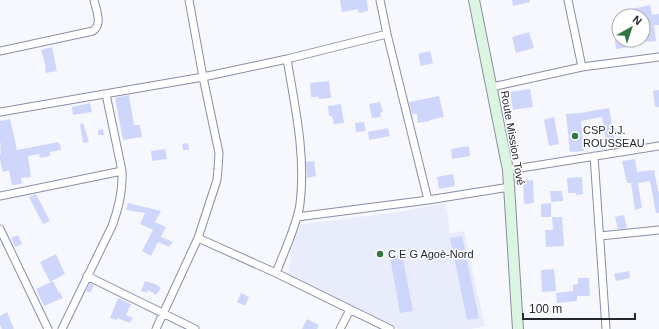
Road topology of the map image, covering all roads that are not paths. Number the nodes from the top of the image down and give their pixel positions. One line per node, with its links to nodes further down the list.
1 (94, 0): 7 (street)
2 (190, 0): 11 (street)
3 (380, 0): 6 (street)
4 (474, 0): 12 (street, Route Mission Tové)
5 (568, 0): 10 (street)
6 (387, 34): 9 (street); 21 (street)
7 (0, 51)
8 (659, 56): 10 (street)
9 (287, 59): 11 (street); 22 (street)
10 (582, 67): 12 (street)
11 (203, 77): 13 (street); 26 (street)
12 (492, 87): 17 (street, Route Mission Tové)
13 (106, 94): 14 (street); 18 (street)
14 (0, 112)
15 (659, 146): 16 (street)
16 (594, 156): 17 (street); 25 (street)
17 (508, 170): 19 (street, Route Mission Tové)
18 (122, 171): 20 (street); 28 (street)
19 (510, 187): 21 (street); 37 (street, Route Mission Tové)
20 (0, 196)
21 (428, 200): 22 (street)
22 (297, 217): 27 (street)
23 (0, 229): 31 (street)
24 (659, 230): 25 (street)
25 (600, 236): 38 (street)
26 (198, 238): 27 (street); 30 (street)
27 (276, 273): 29 (street)
28 (87, 276): 30 (street); 32 (street)
29 (350, 310): 35 (street); 36 (street)
30 (163, 313): 33 (street); 34 (street)
31 (48, 329)
32 (62, 329)
33 (156, 329)
34 (195, 329)
35 (340, 329)
36 (390, 329)
37 (518, 329)
38 (606, 329)

